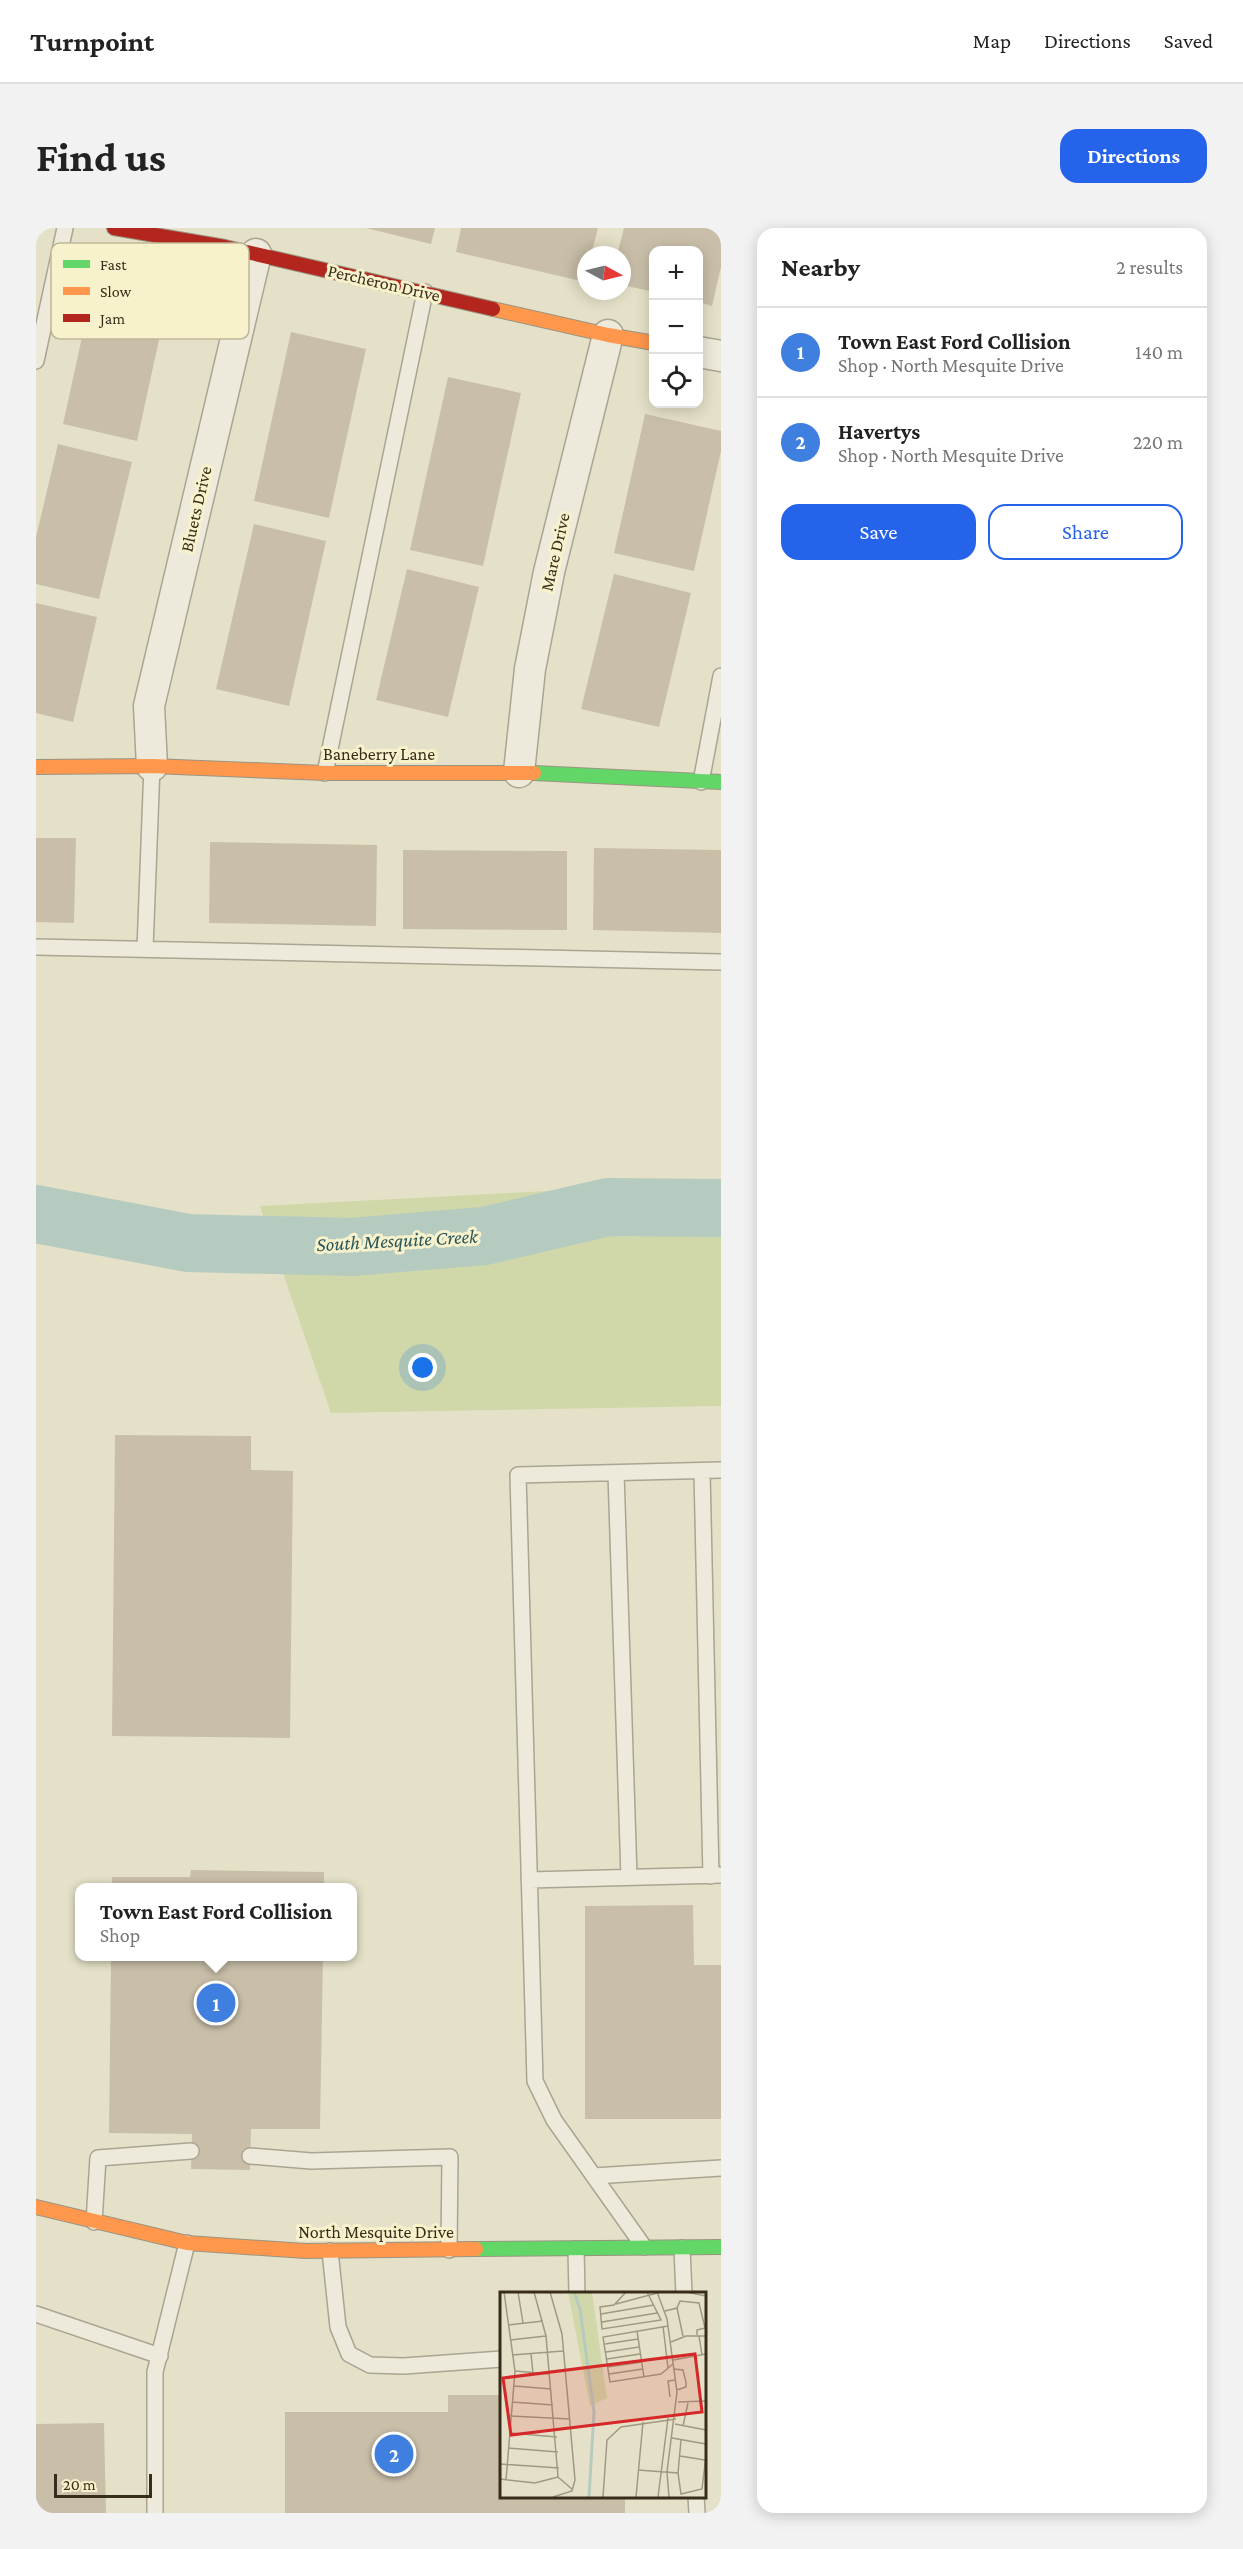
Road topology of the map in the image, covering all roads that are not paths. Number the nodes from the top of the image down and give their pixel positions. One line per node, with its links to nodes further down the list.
1 (65, 228): 4 (lane)
2 (114, 228): 5 (street, Percheron Drive)
3 (229, 228): 6 (lane)
4 (62, 243)
5 (202, 243)
6 (226, 243)
7 (249, 252): 8 (street, Percheron Drive)
8 (256, 254): 9 (street, Bluets Drive); 11 (street, Percheron Drive)
9 (249, 284)
10 (51, 292): 17 (lane)
11 (425, 292): 12 (street, Percheron Drive); 21 (lane)
12 (608, 335): 14 (street, Percheron Drive); 22 (street, Mare Drive)
13 (236, 339): 19 (street, Bluets Drive)
14 (649, 343)
15 (703, 353): 16 (street)
16 (721, 356)
17 (36, 361)
18 (721, 676): 23 (lane)
19 (152, 766): 20 (street, Baneberry Lane); 21 (street, Baneberry Lane); 26 (lane)
20 (36, 767)
21 (325, 772): 22 (street, Baneberry Lane)
22 (519, 772): 23 (street, Baneberry Lane)
23 (701, 782): 24 (street, Baneberry Lane)
24 (721, 782)
25 (36, 948): 26 (lane)
26 (145, 949): 27 (lane)
27 (721, 962)
28 (721, 1470): 29 (lane)
29 (702, 1471): 30 (lane); 31 (lane)
30 (616, 1473): 32 (lane); 33 (lane)
31 (716, 1875): 32 (lane)
32 (629, 1878): 33 (lane)
33 (530, 1880): 37 (lane)
34 (191, 2151): 39 (lane)
35 (250, 2156): 46 (lane)
36 (721, 2168): 37 (lane)
37 (594, 2176): 42 (lane)
38 (36, 2207): 39 (street, North Mesquite Drive)
39 (94, 2222): 40 (street, North Mesquite Drive)
40 (187, 2243): 45 (street, North Mesquite Drive); 50 (lane)
41 (721, 2247): 43 (street, North Mesquite Drive)
42 (645, 2248): 43 (street, North Mesquite Drive); 44 (street, North Mesquite Drive)
43 (682, 2248): 48 (lane)
44 (576, 2249): 46 (street, North Mesquite Drive); 47 (lane)
45 (330, 2250): 46 (street, North Mesquite Drive); 51 (lane)
46 (449, 2250)
47 (577, 2292)
48 (684, 2292)
49 (36, 2314): 50 (lane)
50 (160, 2356): 53 (lane)
51 (500, 2359)
52 (696, 2498): 54 (lane)
53 (155, 2513)
54 (697, 2513)

